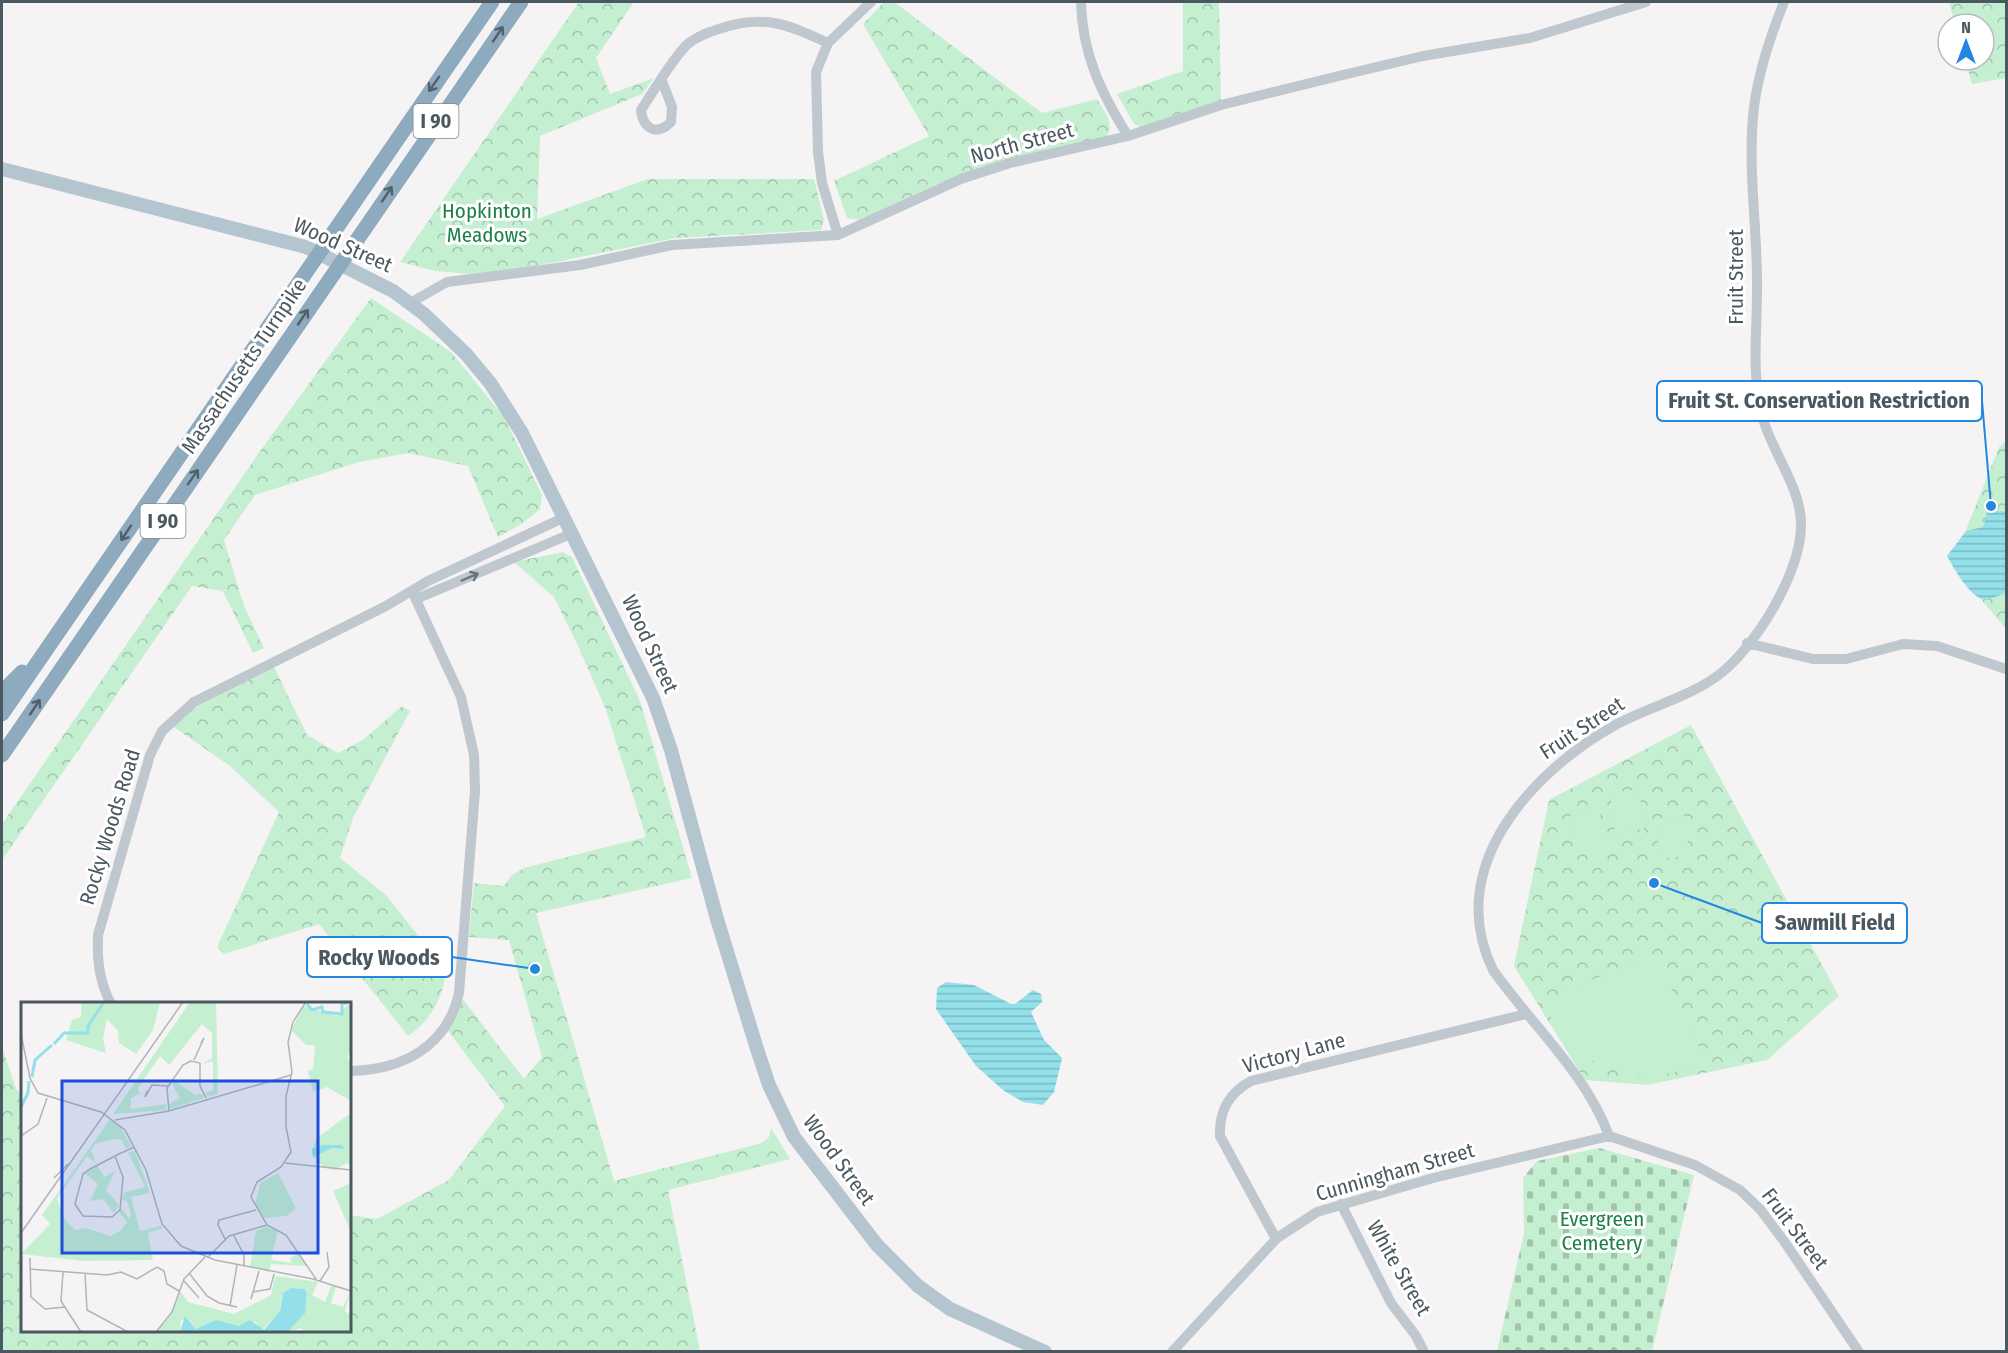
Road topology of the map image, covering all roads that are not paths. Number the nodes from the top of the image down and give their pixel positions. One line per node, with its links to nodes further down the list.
1 (492, 2): 17 (highway, Massachusetts Turnpike / I 90, one-way to 17)
2 (521, 2): 21 (highway, Massachusetts Turnpike / I 90, one-way to 2)
3 (871, 2): 7 (street)
4 (1081, 2): 9 (street)
5 (1646, 2): 9 (street, North Street)
6 (1784, 2): 16 (street, Fruit Street)
7 (828, 43): 8 (street); 11 (street)
8 (662, 81)
9 (1128, 136): 11 (street, North Street)
10 (2, 169): 12 (main road, Wood Street)
11 (838, 235): 12 (street, North Street)
12 (410, 303): 13 (main road, Wood Street)
13 (565, 517): 14 (main road, Wood Street); 15 (street, Rocky Woods Road)
14 (573, 533): 15 (street, Rocky Woods Road, one-way to 14); 28 (main road, Wood Street)
15 (414, 595): 22 (street, Rocky Woods Road); 24 (street)
16 (1747, 643): 18 (street); 23 (street, Fruit Street)
17 (46, 650): 19 (highway); 20 (highway, Massachusetts Turnpike / I 90)
18 (2007, 669)
19 (2, 692)
20 (2, 714)
21 (2, 755)
22 (110, 1002)
23 (1526, 1014): 25 (street, Fruit Street); 27 (street, Victory Lane)
24 (351, 1071)
25 (1609, 1136): 26 (street, Cunningham Street); 31 (street, Fruit Street)
26 (1341, 1204): 27 (street, Cunningham Street); 30 (street, White Street)
27 (1276, 1239): 29 (street, Cunningham Street)
28 (1046, 1352)
29 (1172, 1352)
30 (1424, 1352)
31 (1859, 1352)

